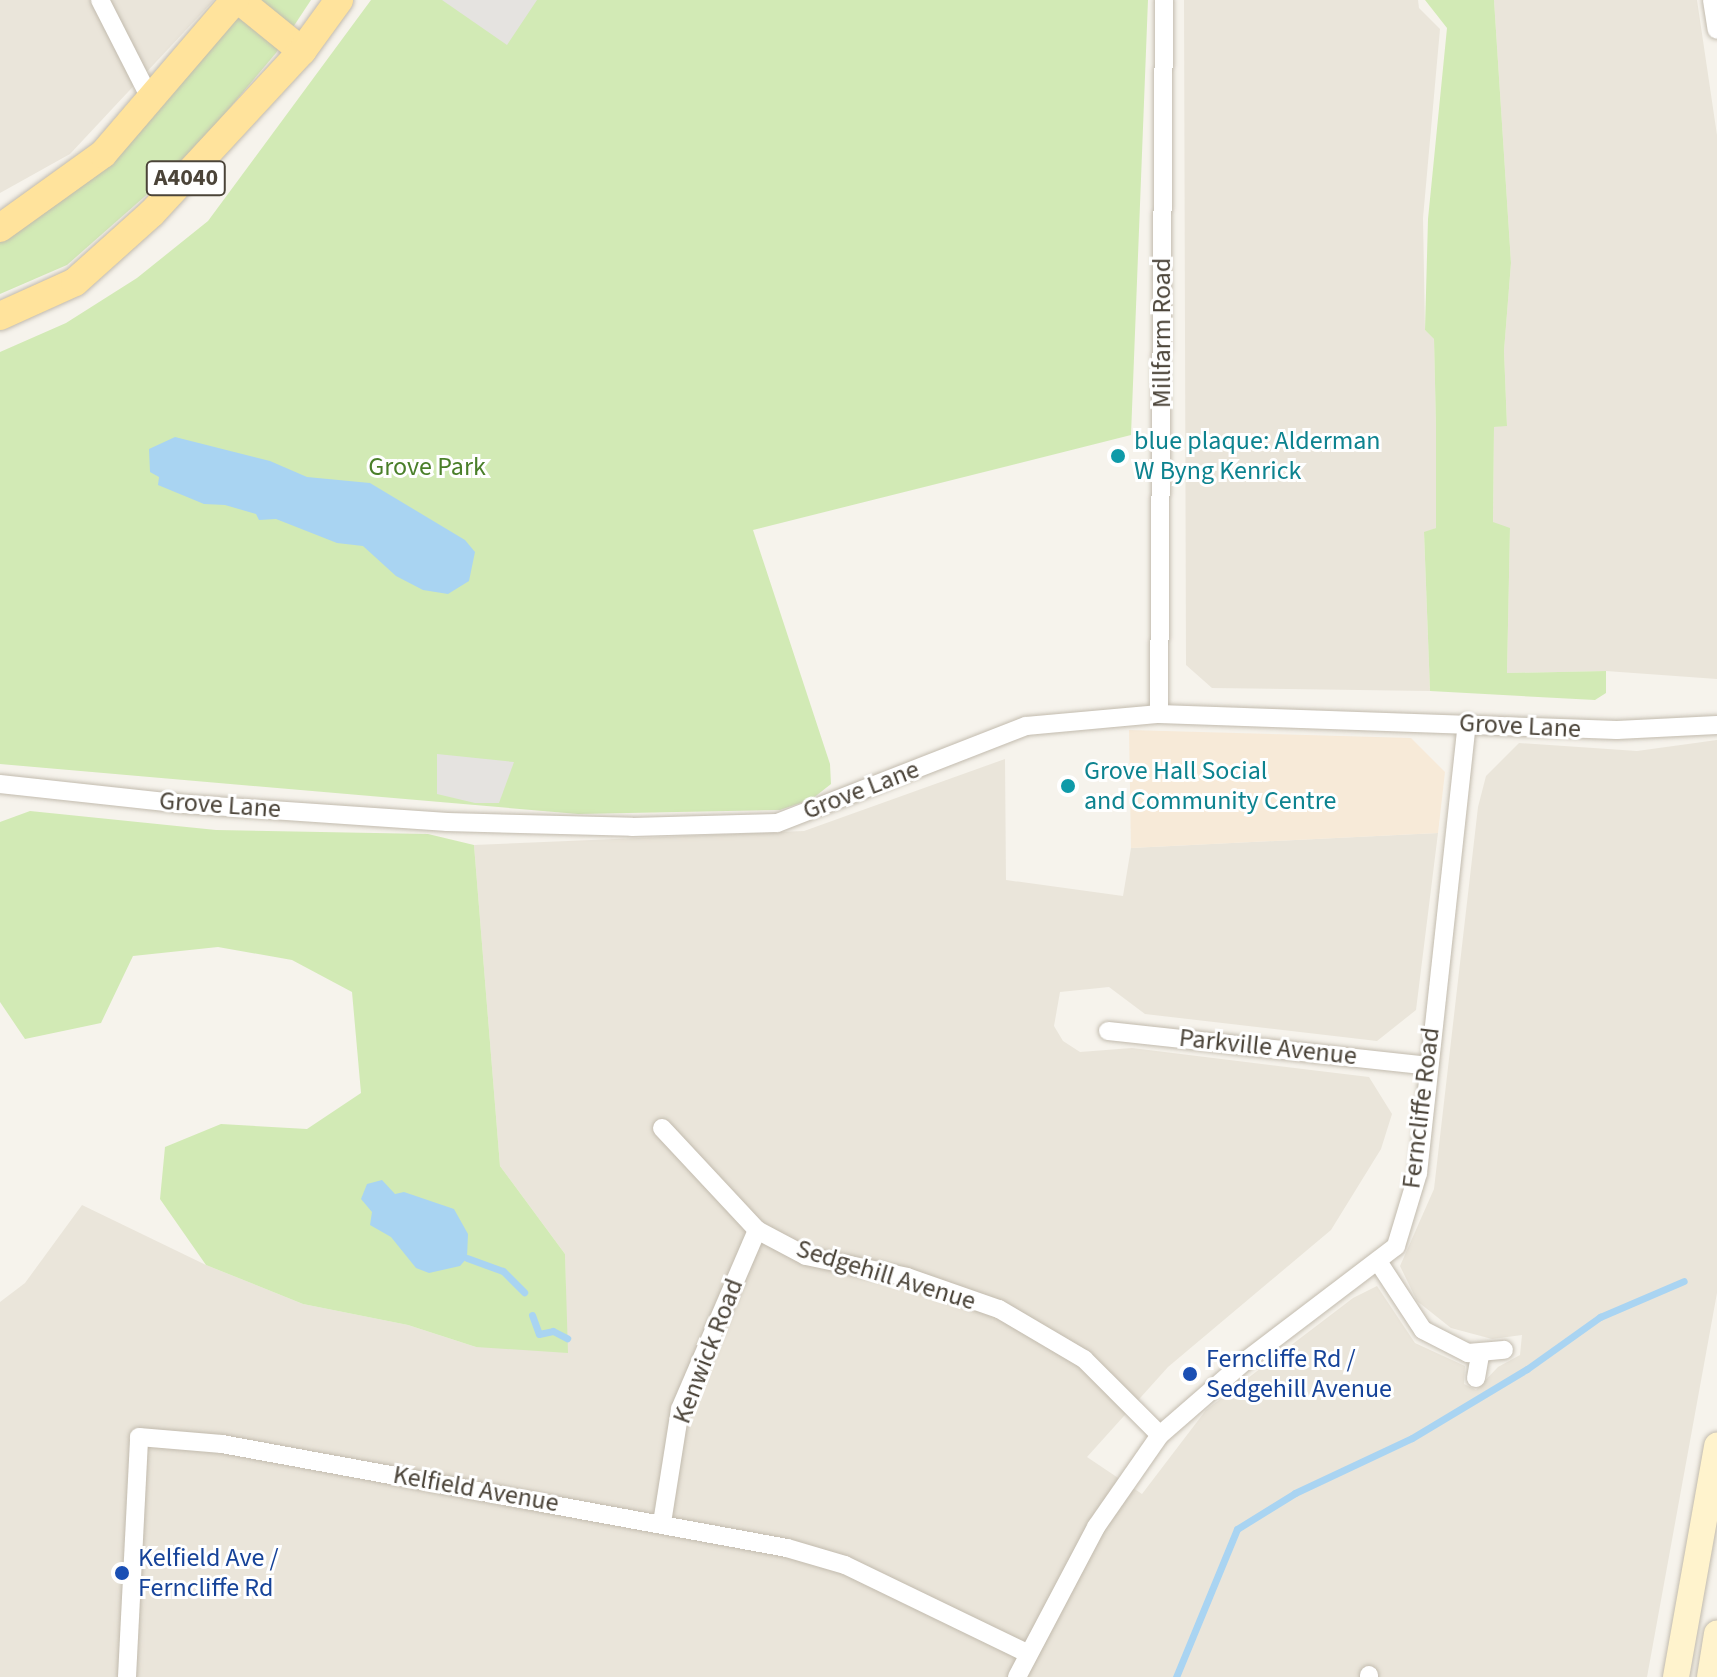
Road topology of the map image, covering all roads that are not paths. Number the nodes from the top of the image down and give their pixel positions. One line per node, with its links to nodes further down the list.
1 (100, 0): 8 (street)
2 (237, 0): 7 (main road); 8 (main road, A4040)
3 (339, 0): 7 (main road, A4040)
4 (1164, 0): 11 (street, Millfarm Road)
5 (1712, 0): 6 (street)
6 (1717, 30)
7 (302, 51): 10 (main road, A4040)
8 (150, 98): 9 (main road, A4040)
9 (0, 228)
10 (0, 316)
11 (1159, 714): 12 (street, Grove Lane); 14 (street, Grove Lane)
12 (1467, 723): 13 (street, Grove Lane); 16 (street, Ferncliffe Road)
13 (1717, 725)
14 (0, 784)
15 (1108, 1031): 16 (street, Parkville Avenue)
16 (1429, 1066): 19 (street, Ferncliffe Road)
17 (662, 1128): 18 (street, Sedgehill Avenue)
18 (757, 1230): 23 (street, Sedgehill Avenue); 25 (street, Kenwick Road)
19 (1379, 1263): 21 (street); 23 (street, Ferncliffe Road)
20 (1504, 1350): 21 (street)
21 (1480, 1355): 22 (street)
22 (1476, 1378)
23 (1160, 1435): 27 (street, Ferncliffe Road)
24 (1717, 1446): 30 (street)
25 (662, 1523): 27 (street, Kelfield Avenue); 28 (street, Kelfield Avenue)
26 (1717, 1634): 31 (street)
27 (1029, 1654): 29 (street, Ferncliffe Road)
28 (127, 1677)
29 (1017, 1677)
30 (1676, 1677)
31 (1710, 1677)

